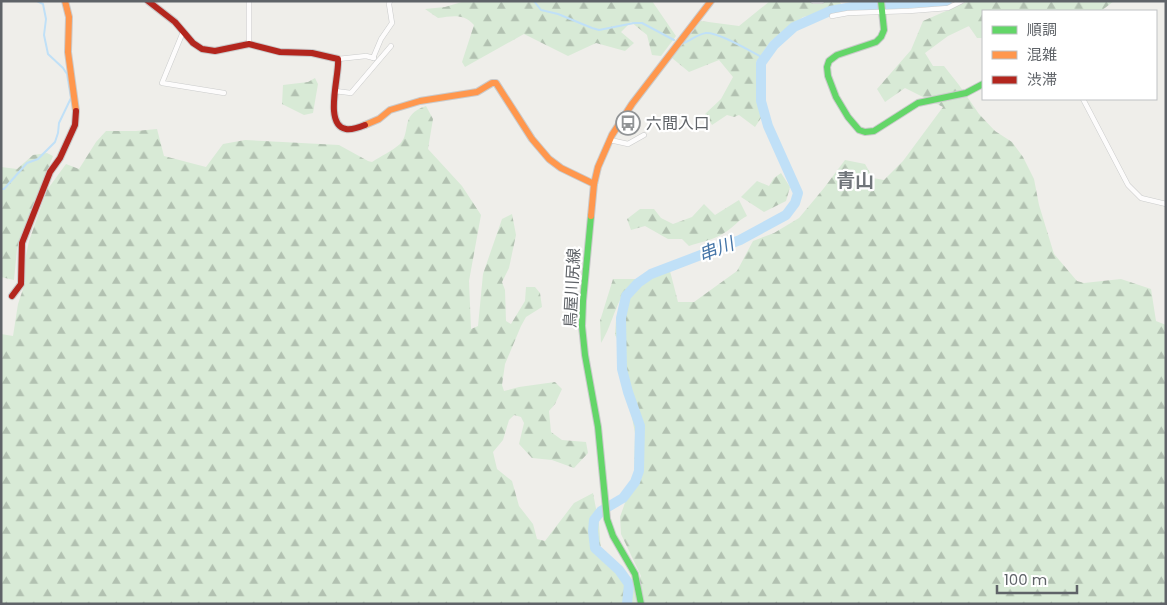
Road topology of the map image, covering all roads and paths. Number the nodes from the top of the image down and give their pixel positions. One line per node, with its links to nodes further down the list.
1 (65, 1): 26 (street)
2 (148, 1): 12 (street)
3 (249, 1): 13 (street)
4 (390, 1): 16 (street)
5 (712, 1): 23 (street, 鳥屋川尻線)
6 (813, 1): 7 (street)
7 (822, 1)
8 (881, 1): 10 (street)
9 (962, 1): 10 (street)
10 (882, 10): 11 (street); 18 (street)
11 (832, 16)
12 (183, 32): 13 (street); 20 (street)
13 (249, 44): 15 (street)
14 (391, 46): 17 (street)
15 (338, 58): 16 (street); 19 (street)
16 (373, 58): 17 (street)
17 (378, 61): 19 (street)
18 (982, 85)
19 (335, 91): 24 (street)
20 (224, 93)
21 (1084, 100): 25 (street)
22 (644, 135): 23 (street)
23 (610, 140): 24 (street, 鳥屋川尻線)
24 (594, 184): 27 (street, 鳥屋川尻線)
25 (1166, 204)
26 (12, 296)
27 (641, 604)

